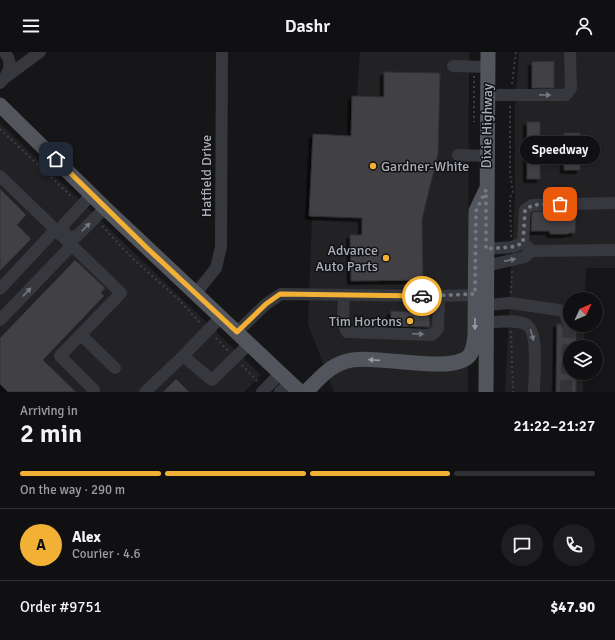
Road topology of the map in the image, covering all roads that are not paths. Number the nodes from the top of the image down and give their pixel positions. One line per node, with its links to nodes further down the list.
1 (4, 52): 8 (street)
2 (40, 52): 8 (street)
3 (222, 52): 24 (street, Hatfield Drive)
4 (488, 52): 7 (main road, Dixie Highway)
5 (570, 52): 9 (street, one-way to 5)
6 (453, 66): 7 (street)
7 (488, 67): 9 (main road, Dixie Highway)
8 (3, 80)
9 (487, 95): 12 (main road, Dixie Highway)
10 (0, 105): 15 (main road)
11 (458, 155): 12 (street)
12 (487, 156): 14 (main road, Dixie Highway)
13 (0, 176): 18 (street)
14 (486, 190): 20 (main road, Dixie Highway); 25 (main road)
15 (92, 194): 17 (main road); 18 (street)
16 (615, 203): 19 (street)
17 (105, 208): 18 (street, one-way to 17); 24 (main road)
18 (64, 237): 23 (street); 31 (street, one-way to 18); 34 (street)
19 (522, 247): 20 (street); 21 (street); 22 (street, one-way to 19)
20 (486, 249): 22 (main road, Dixie Highway)
21 (615, 250)
22 (486, 266): 28 (main road, Dixie Highway)
23 (0, 289)
24 (196, 293): 30 (main road)
25 (475, 294): 27 (street); 42 (main road, one-way to 42)
26 (344, 295): 27 (street); 27 (street, one-way to 27); 33 (street)
27 (439, 296)
28 (486, 305): 29 (street); 32 (main road, Dixie Highway)
29 (563, 312)
30 (221, 317): 33 (main road); 36 (street)
31 (0, 320)
32 (486, 323): 43 (main road, Dixie Highway); 44 (street, one-way to 44)
33 (237, 332): 35 (main road)
34 (81, 335): 37 (street); 39 (street)
35 (249, 344): 36 (street); 38 (main road)
36 (183, 356): 41 (street)
37 (115, 368)
38 (287, 385): 40 (street)
39 (94, 390)
40 (264, 390)
41 (145, 392)
42 (306, 392)
43 (486, 392)
44 (534, 392)

